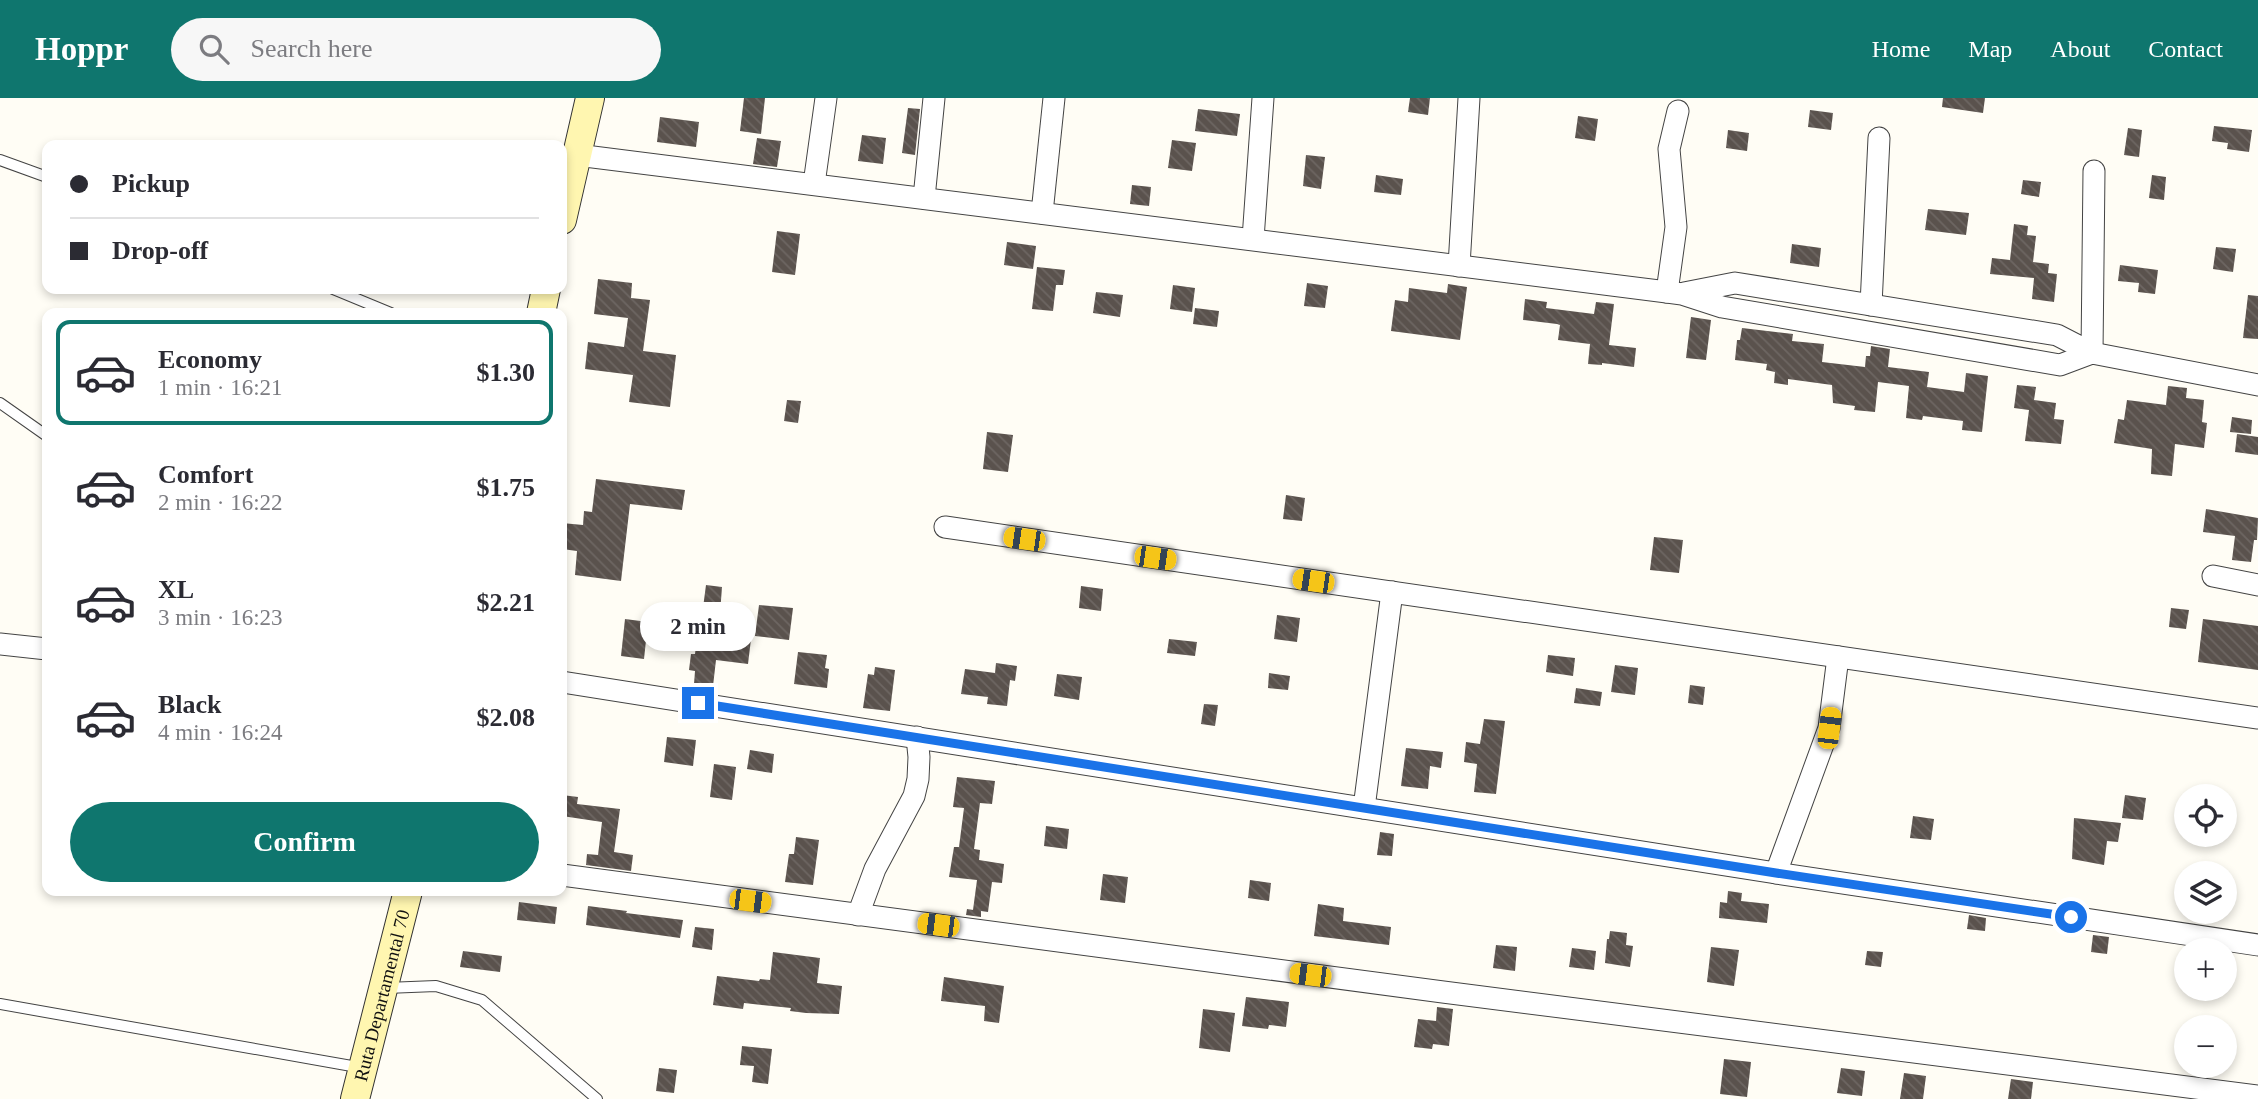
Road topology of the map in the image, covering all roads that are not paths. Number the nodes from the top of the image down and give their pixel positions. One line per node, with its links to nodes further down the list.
1 (590, 98): 9 (main road)
2 (826, 98): 13 (street)
3 (934, 98): 15 (street)
4 (1054, 98): 16 (street)
5 (1263, 98): 17 (street)
6 (1469, 98): 18 (street)
7 (1678, 111): 19 (street)
8 (1879, 138): 21 (street)
9 (576, 155): 13 (street); 14 (main road)
10 (0, 160): 12 (lane)
11 (2094, 171): 23 (street)
12 (42, 175)
13 (814, 184): 15 (street)
14 (567, 197)
15 (924, 198): 16 (street)
16 (1042, 213): 17 (street)
17 (1253, 240): 18 (street)
18 (1459, 266): 19 (street)
19 (1675, 293): 21 (street); 23 (street)
20 (345, 294): 22 (lane)
21 (1871, 305): 23 (street)
22 (379, 308)
23 (2092, 353): 24 (street)
24 (2258, 385)
25 (0, 403): 26 (lane)
26 (42, 432)
27 (945, 527): 30 (street)
28 (2213, 576): 29 (street)
29 (2258, 585)
30 (1392, 592): 33 (street); 37 (street)
31 (0, 644): 32 (street)
32 (42, 648)
33 (1838, 657): 35 (street); 38 (street)
34 (567, 683): 36 (street)
35 (2258, 718)
36 (917, 737): 37 (street); 41 (street)
37 (1364, 808): 38 (street)
38 (1776, 873): 42 (street)
39 (567, 876): 41 (street)
40 (407, 896): 43 (main road, Ruta Departamental 70)
41 (858, 915): 46 (street)
42 (2258, 945)
43 (383, 988): 45 (main road, Ruta Departamental 70); 48 (lane)
44 (0, 1004): 45 (lane)
45 (366, 1068): 47 (main road, Ruta Departamental 70)
46 (2258, 1096)
47 (355, 1099)
48 (597, 1099)

